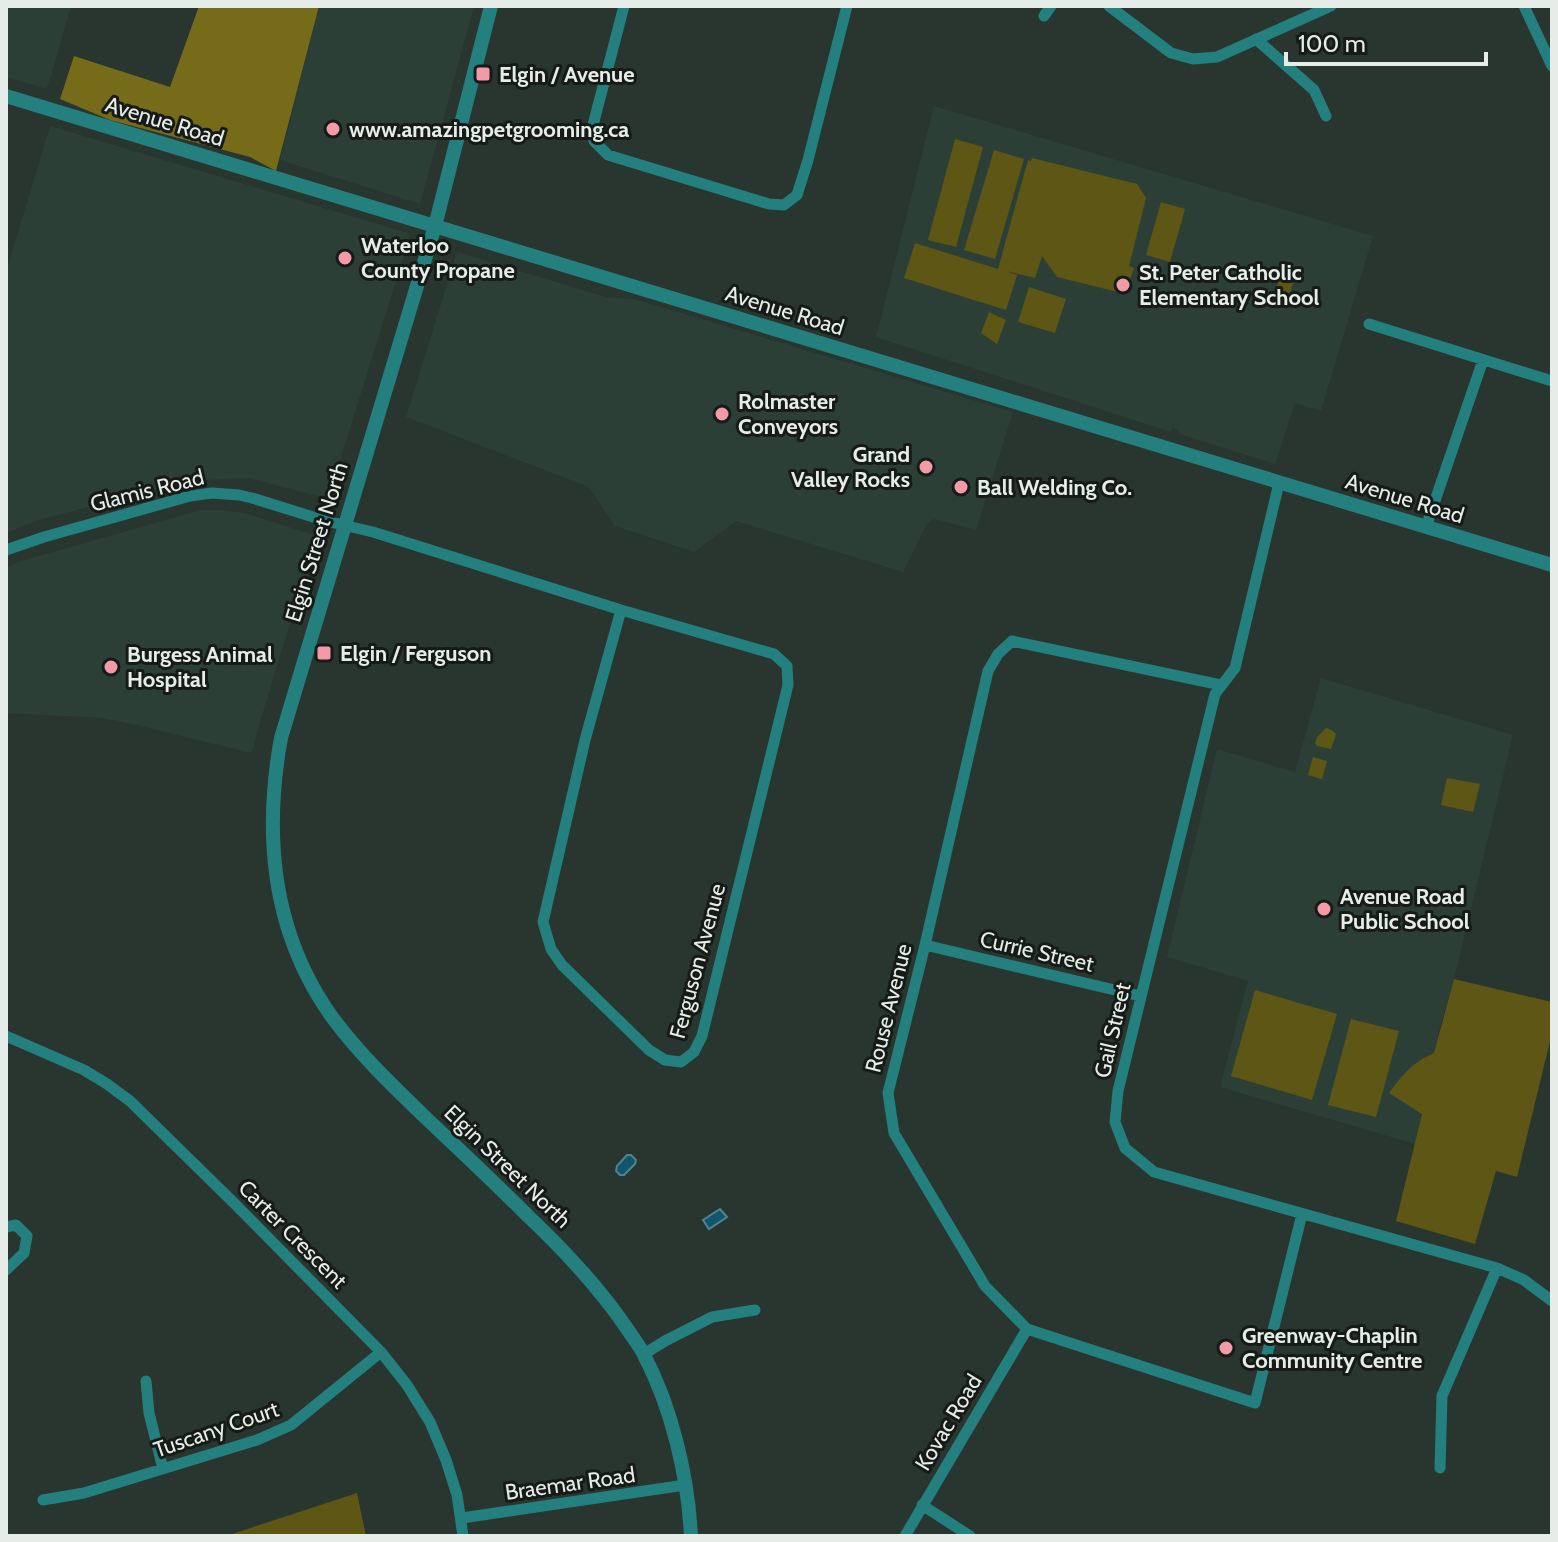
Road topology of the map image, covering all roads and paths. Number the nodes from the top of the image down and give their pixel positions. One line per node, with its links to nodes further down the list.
1 (491, 6): 11 (street, Elgin Street North)
2 (624, 6): 3 (street)
3 (847, 6)
4 (1109, 6): 7 (street)
5 (1331, 6): 7 (street)
6 (1524, 6): 8 (street)
7 (1256, 39): 10 (street)
8 (1552, 66)
9 (6, 96): 11 (street, Avenue Road)
10 (1326, 116)
11 (435, 226): 15 (street, Avenue Road); 16 (street, Elgin Street North)
12 (1369, 324): 13 (street)
13 (1483, 360): 14 (street); 17 (street)
14 (1552, 381)
15 (1279, 483): 17 (street, Avenue Road); 21 (street, Gail Street)
16 (344, 525): 18 (street, Glamis Road); 20 (street, Ferguson Avenue); 33 (street, Elgin Street North)
17 (1426, 527): 19 (street, Avenue Road)
18 (6, 550)
19 (1552, 565)
20 (621, 610): 20 (street, Ferguson Avenue)
21 (1221, 685): 22 (street, Rouse Avenue); 23 (street, Gail Street)
22 (925, 945): 23 (street, Currie Street); 31 (street, Rouse Avenue)
23 (1140, 996): 25 (street, Gail Street)
24 (6, 1036): 32 (street, Carter Crescent)
25 (1302, 1214): 27 (street, Gail Street); 31 (street, Rouse Avenue)
26 (6, 1227): 28 (street)
27 (1497, 1268): 29 (street, Gail Street); 35 (street)
28 (6, 1270)
29 (1552, 1301)
30 (755, 1310): 33 (street)
31 (1027, 1329): 39 (street, Kovac Road)
32 (381, 1352): 36 (street, Tuscany Court); 40 (street, Carter Crescent)
33 (644, 1354): 37 (street, Elgin Street North)
34 (146, 1381): 36 (street)
35 (1440, 1468)
36 (163, 1469): 38 (street, Tuscany Court)
37 (685, 1485): 40 (street, Braemar Road); 42 (street, Elgin Street North)
38 (43, 1500)
39 (922, 1505): 43 (street, Kovac Road); 44 (street)
40 (462, 1518): 41 (street, Carter Crescent)
41 (463, 1536)
42 (691, 1536)
43 (905, 1536)
44 (970, 1536)

